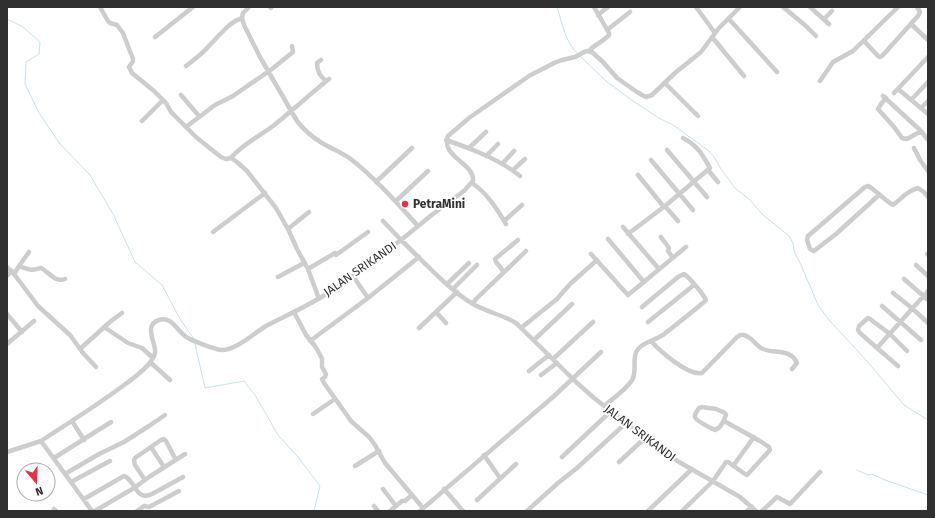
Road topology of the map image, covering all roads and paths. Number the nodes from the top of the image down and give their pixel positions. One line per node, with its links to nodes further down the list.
1 (100, 7): 43 (street)
2 (193, 7): 25 (street)
3 (249, 7): 17 (street)
4 (594, 7): 16 (street)
5 (608, 7): 16 (street)
6 (696, 7): 23 (street)
7 (740, 7): 18 (street)
8 (783, 7): 24 (street)
9 (810, 7): 13 (street)
10 (819, 7): 13 (street)
11 (898, 7): 28 (street)
12 (916, 7): 21 (street)
13 (815, 11): 19 (street)
14 (832, 11): 19 (street)
15 (630, 12): 22 (street)
16 (598, 15): 22 (street)
17 (242, 18): 33 (street); 34 (street)
18 (729, 19): 23 (street); 35 (street)
19 (824, 19): 20 (street)
20 (829, 24)
21 (911, 24): 27 (street); 28 (street)
22 (607, 30): 30 (street)
23 (715, 33): 26 (street)
24 (816, 36)
25 (155, 37)
26 (712, 37): 36 (street); 39 (street)
27 (928, 40)
28 (864, 41): 37 (street)
29 (292, 46): 34 (street)
30 (590, 51): 39 (street); 56 (street)
31 (928, 57): 40 (street)
32 (321, 60): 47 (street)
33 (186, 66)
34 (269, 71): 47 (street); 49 (street)
35 (777, 72)
36 (744, 76)
37 (820, 81)
38 (928, 82): 44 (street)
39 (665, 83): 50 (street)
40 (898, 89): 41 (street); 44 (street)
41 (894, 93)
42 (181, 95): 49 (street)
43 (163, 100): 51 (street); 52 (street)
44 (911, 100): 46 (street)
45 (928, 101): 46 (street)
46 (921, 108): 48 (street)
47 (292, 111): 65 (street); 76 (street)
48 (928, 114)
49 (199, 116): 52 (street)
50 (698, 116)
51 (142, 121)
52 (186, 127): 65 (street)
53 (921, 131): 53 (street); 57 (street)
54 (486, 132): 60 (street)
55 (684, 138): 70 (street)
56 (446, 140): 60 (street); 78 (street)
57 (928, 140)
58 (498, 144): 64 (street)
59 (412, 148): 76 (street)
60 (469, 148): 64 (street)
61 (914, 148): 72 (street)
62 (667, 150): 75 (street)
63 (514, 151): 68 (street)
64 (486, 156): 68 (street)
65 (231, 158): 79 (street)
66 (525, 159): 69 (street)
67 (651, 160): 80 (street)
68 (502, 164): 69 (street)
69 (513, 170): 74 (street)
70 (708, 170): 75 (street); 77 (street)
71 (428, 171): 84 (street)
72 (928, 171)
73 (638, 175): 86 (street)
74 (520, 176)
75 (694, 181): 80 (street); 82 (street)
76 (376, 182): 84 (street)
77 (718, 182)
78 (472, 183): 85 (street); 91 (street)
79 (265, 193): 93 (street); 94 (street)
80 (679, 194): 86 (street); 87 (street)
81 (880, 195): 81 (street); 83 (street)
82 (707, 197)
83 (928, 197)
84 (396, 201): 91 (street)
85 (522, 205)
86 (664, 206): 90 (street); 96 (street)
87 (693, 210)
88 (309, 212): 93 (street)
89 (383, 221): 98 (street)
90 (678, 221)
91 (418, 226): 98 (street)
92 (623, 228): 96 (street)
93 (288, 229): 108 (street)
94 (213, 232)
95 (368, 232): 114 (street)
96 (628, 234): 115 (street)
97 (661, 237): 106 (street)
98 (401, 240): 105 (street, JALAN SRIKANDI); 119 (street, JALAN SRIKANDI)
99 (518, 240): 116 (street)
100 (608, 240): 124 (street)
101 (686, 247): 106 (street)
102 (526, 251): 116 (street)
103 (29, 252): 112 (street)
104 (591, 254): 107 (street)
105 (419, 257): 125 (street, JALAN SRIKANDI); 131 (street)
106 (673, 258): 115 (street)
107 (597, 260): 124 (street); 151 (street)
108 (304, 263): 114 (street); 121 (street)
109 (469, 263): 125 (street)
110 (477, 265): 127 (street)
111 (916, 265): 120 (street)
112 (19, 266): 117 (street); 123 (street)
113 (7, 267): 117 (street)
114 (308, 269): 132 (street)
115 (659, 269): 124 (street)
116 (504, 272): 134 (street)
117 (13, 273): 118 (street); 160 (street)
118 (7, 276)
119 (353, 276): 131 (street); 132 (street, JALAN SRIKANDI)
120 (928, 276)
121 (278, 277)
122 (904, 278): 130 (street)
123 (65, 279)
124 (644, 282)
125 (447, 284): 127 (street, JALAN SRIKANDI)
126 (694, 285): 136 (street); 145 (street); 157 (street)
127 (455, 291): 134 (street, JALAN SRIKANDI); 140 (street)
128 (928, 291): 130 (street)
129 (893, 293): 138 (street)
130 (924, 296): 133 (street); 138 (street)
131 (368, 298): 156 (street)
132 (318, 299): 139 (street, JALAN SRIKANDI)
133 (928, 300)
134 (473, 304): 151 (street, JALAN SRIKANDI)
135 (572, 304): 154 (street)
136 (642, 306)
137 (882, 306): 146 (street)
138 (913, 309): 146 (street); 148 (street)
139 (294, 312): 156 (street); 164 (street, JALAN SRIKANDI)
140 (436, 312): 147 (street); 150 (street)
141 (122, 313): 149 (street)
142 (7, 314): 152 (street)
143 (34, 321): 152 (street)
144 (593, 322): 163 (street)
145 (648, 322)
146 (901, 322): 153 (street); 155 (street)
147 (446, 323)
148 (928, 323)
149 (104, 327): 160 (street); 164 (street)
150 (419, 328)
151 (521, 328): 154 (street, JALAN SRIKANDI)
152 (22, 332): 158 (street)
153 (890, 334): 159 (street); 159 (street); 161 (street)
154 (534, 340): 163 (street, JALAN SRIKANDI)
155 (921, 340)
156 (310, 341): 173 (street)
157 (651, 342): 168 (street); 174 (street)
158 (7, 344)
159 (877, 348): 166 (street)
160 (80, 349): 167 (street)
161 (907, 351)
162 (601, 352): 171 (street)
163 (551, 357): 165 (street, JALAN SRIKANDI); 169 (street)
164 (151, 360): 172 (street); 178 (street)
165 (557, 363): 170 (street); 171 (street, JALAN SRIKANDI)
166 (898, 366)
167 (96, 367)
168 (792, 369)
169 (529, 371)
170 (541, 375)
171 (572, 378): 174 (street, JALAN SRIKANDI); 190 (street)
172 (170, 380)
173 (335, 399): 176 (street); 187 (street)
174 (604, 406): 175 (street, JALAN SRIKANDI)
175 (611, 411): 181 (street, JALAN SRIKANDI); 191 (street)
176 (313, 414)
177 (165, 415): 202 (street)
178 (72, 421): 184 (street); 185 (street)
179 (724, 421): 179 (street); 182 (street)
180 (111, 422): 184 (street)
181 (626, 423): 183 (street, JALAN SRIKANDI); 224 (street)
182 (754, 437): 198 (street); 198 (street)
183 (645, 438): 195 (street); 200 (street, JALAN SRIKANDI)
184 (84, 440): 192 (street)
185 (41, 441): 188 (street); 192 (street)
186 (151, 447): 193 (street); 199 (street); 205 (street)
187 (379, 451): 197 (street); 212 (street)
188 (7, 452)
189 (185, 454): 193 (street)
190 (484, 455): 204 (street); 209 (street)
191 (562, 457)
192 (54, 458): 202 (street)
193 (176, 460): 199 (street)
194 (110, 461): 207 (street)
195 (619, 462)
196 (516, 464): 204 (street)
197 (355, 466)
198 (733, 466): 206 (street)
199 (164, 467): 205 (street)
200 (692, 469): 206 (street, JALAN SRIKANDI); 225 (street)
201 (820, 472): 229 (street)
202 (65, 474): 207 (street)
203 (183, 477): 208 (street)
204 (500, 478): 214 (street)
205 (144, 480): 208 (street)
206 (713, 481): 217 (street, JALAN SRIKANDI); 226 (street)
207 (71, 482): 213 (street)
208 (134, 488): 213 (street); 219 (street)
209 (444, 489): 218 (street); 223 (street)
210 (383, 490): 216 (street)
211 (179, 492): 220 (street)
212 (412, 495): 216 (street); 218 (street)
213 (84, 499): 219 (street)
214 (477, 500)
215 (374, 506): 221 (street)
216 (396, 506): 222 (street)
217 (752, 507): 227 (street); 228 (street, JALAN SRIKANDI)
218 (421, 510)
219 (94, 511)
220 (137, 511)
221 (378, 511)
222 (390, 511)
223 (462, 511)
224 (528, 511)
225 (648, 511)
226 (682, 511)
227 (747, 511)
228 (756, 511)
229 (762, 511)

